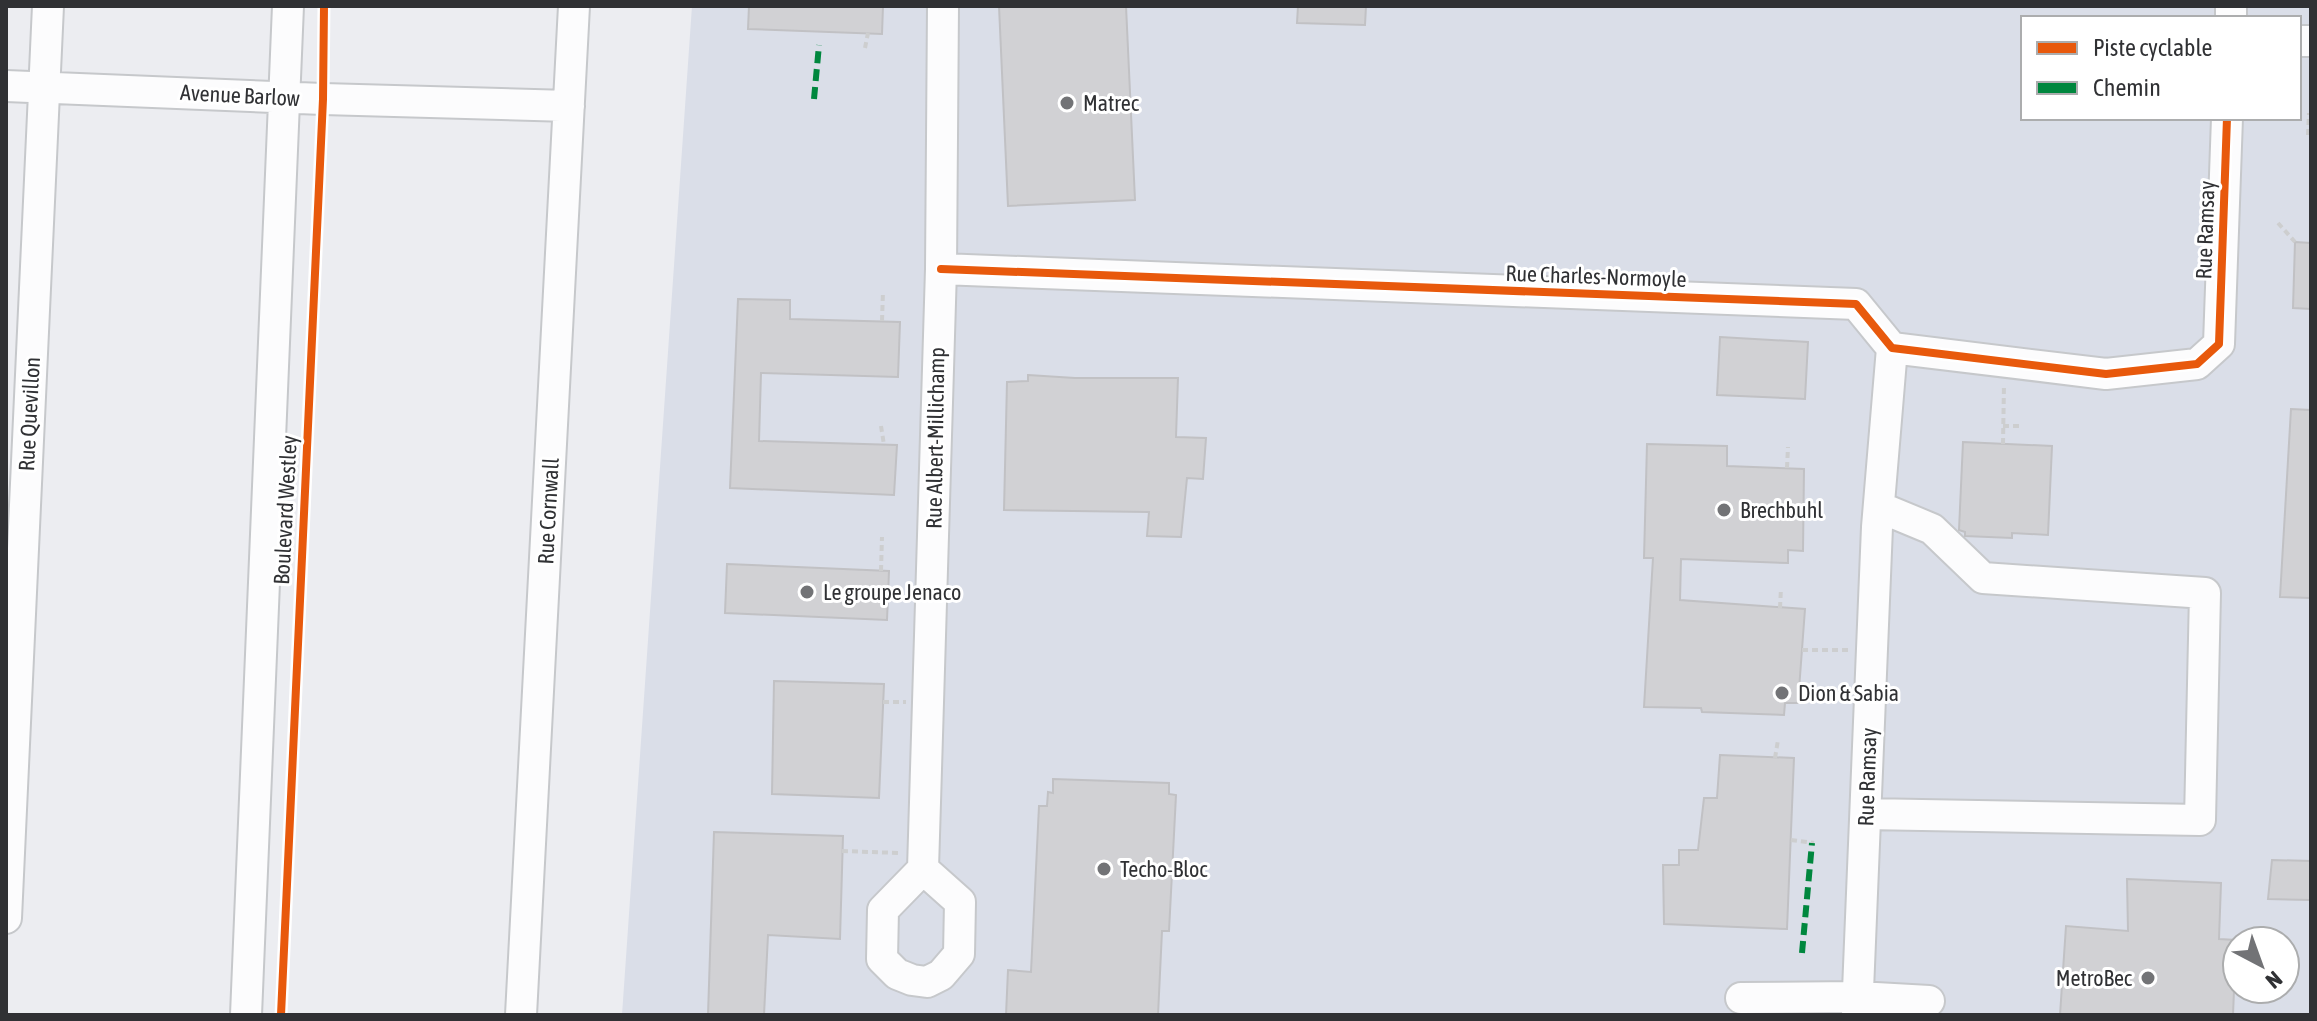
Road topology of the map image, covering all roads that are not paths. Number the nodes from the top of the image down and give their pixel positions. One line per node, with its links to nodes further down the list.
1 (48, 6): 6 (street, Rue Quevillon)
2 (288, 6): 7 (street, Boulevard Westley)
3 (574, 6): 8 (street, Rue Cornwall)
4 (943, 6): 10 (street, Rue Albert-Millichamp)
5 (6, 86): 6 (street, Avenue Barlow)
6 (45, 87): 7 (street, Avenue Barlow); 15 (street, Rue Quevillon)
7 (284, 96): 8 (street, Avenue Barlow); 19 (street, Boulevard Westley)
8 (569, 106): 20 (street, Rue Cornwall)
9 (2227, 120): 11 (street, Rue Ramsay)
10 (941, 269): 11 (street, Rue Charles-Normoyle); 14 (street, Rue Albert-Millichamp)
11 (1892, 348): 12 (street, Rue Ramsay)
12 (1879, 507): 13 (street, Rue Ramsay); 13 (street)
13 (1866, 814): 18 (street, Rue Ramsay)
14 (923, 861)
15 (6, 918)
16 (1741, 998): 18 (street)
17 (1929, 1001): 18 (street)
18 (1857, 1006)
19 (246, 1015)
20 (521, 1015)

